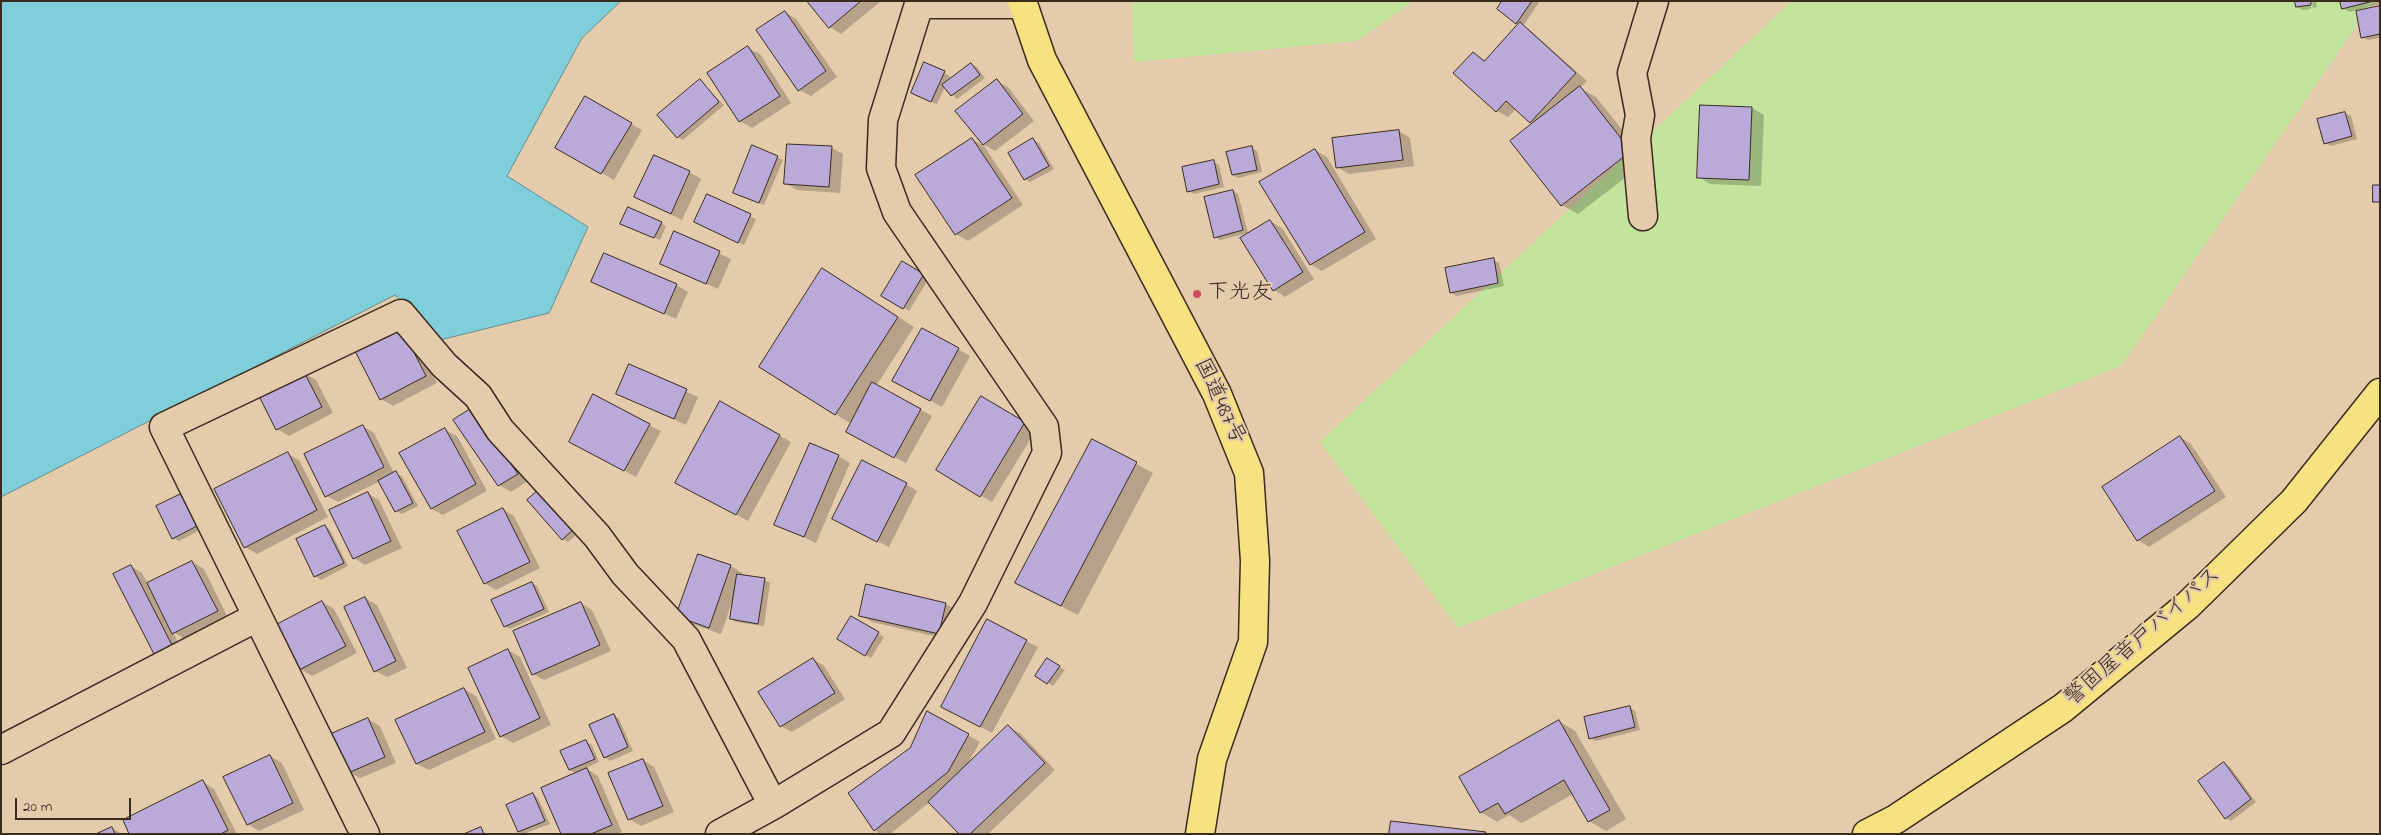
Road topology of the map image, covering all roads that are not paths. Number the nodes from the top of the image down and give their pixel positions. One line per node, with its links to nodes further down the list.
1 (1654, 1): 4 (street)
2 (919, 3): 3 (street); 8 (street)
3 (1022, 3): 11 (highway, 国道487号)
4 (1642, 216)
5 (2380, 393): 12 (highway, 警固屋音戸バイパス)
6 (257, 617): 7 (street); 8 (street); 9 (street)
7 (1, 750)
8 (773, 805): 10 (street)
9 (365, 834)
10 (720, 834)
11 (1200, 834)
12 (1867, 834)

